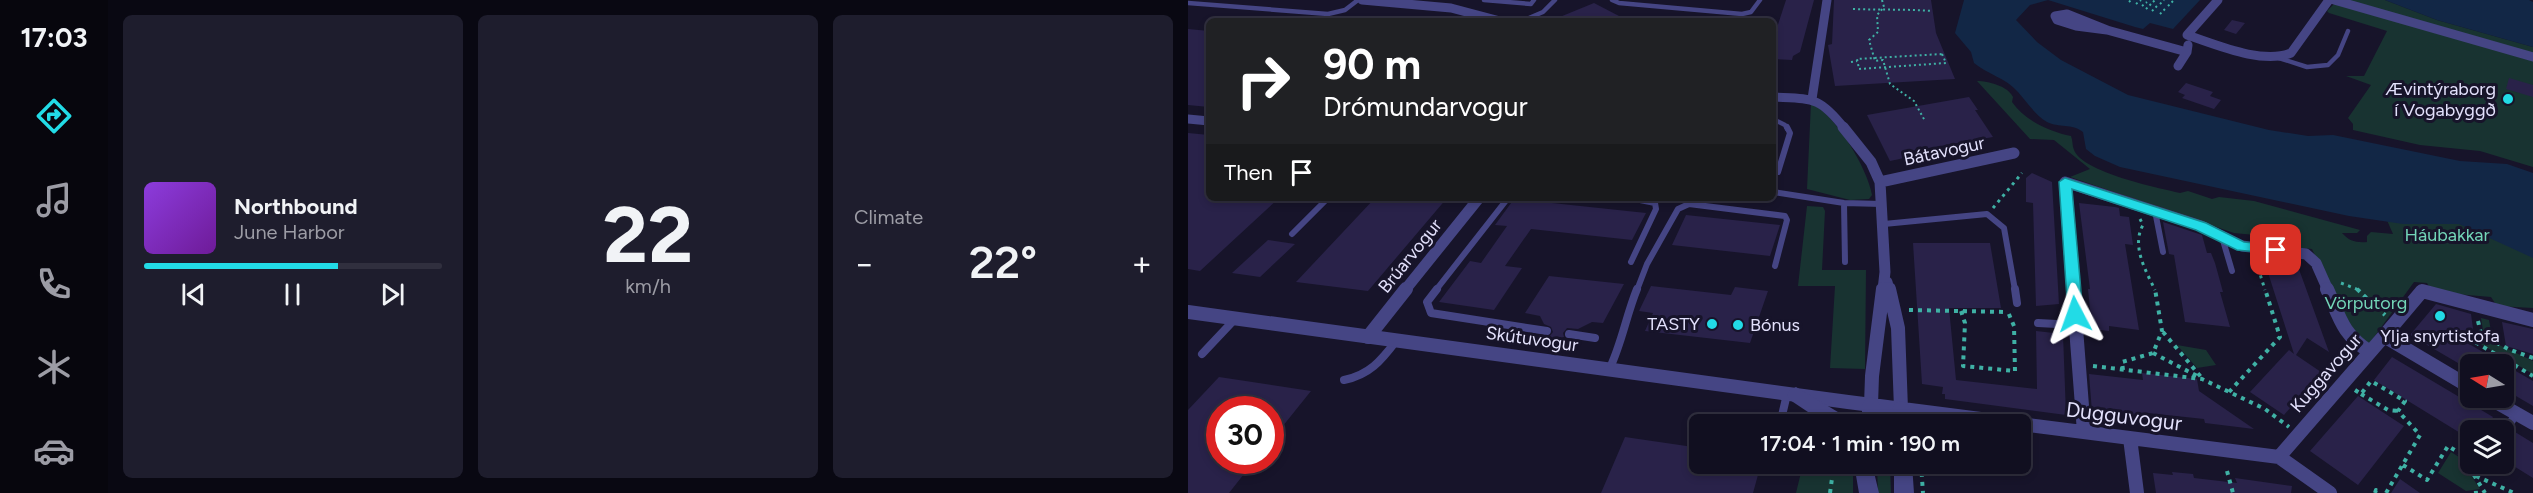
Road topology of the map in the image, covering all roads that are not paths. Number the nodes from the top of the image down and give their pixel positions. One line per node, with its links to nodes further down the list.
1 (1360, 0): 11 (lane); 12 (street)
2 (1484, 0): 3 (lane)
3 (1534, 0)
4 (1555, 0): 15 (lane)
5 (1612, 0): 6 (lane)
6 (1760, 0)
7 (1827, 0): 24 (street)
8 (2218, 0): 18 (street)
9 (2329, 0): 21 (street)
10 (2334, 0): 20 (street)
11 (1188, 3)
12 (1477, 13): 13 (lane); 14 (street)
13 (1470, 18)
14 (1491, 18)
15 (1529, 18)
16 (2107, 30): 16 (street); 19 (street)
17 (2348, 32): 21 (lane)
18 (2187, 35): 19 (street); 21 (street)
19 (2187, 52): 22 (street)
20 (2533, 57)
21 (2279, 58)
22 (2178, 66)
23 (1776, 97): 24 (street)
24 (1812, 99): 30 (street)
25 (1188, 119): 27 (street)
26 (1776, 120): 29 (lane)
27 (1206, 121)
28 (2014, 153): 30 (street, Bátavogur)
29 (1778, 172)
30 (1880, 182): 37 (street)
31 (1776, 192): 36 (lane)
32 (1325, 201): 40 (lane)
33 (1477, 201): 57 (street, Brúarvogur)
34 (1506, 201): 54 (lane)
35 (1650, 201): 43 (lane)
36 (1844, 203): 37 (lane); 44 (lane)
37 (1883, 204): 39 (street)
38 (2156, 211): 41 (street); 42 (lane); 53 (street)
39 (1884, 224): 47 (street); 48 (lane)
40 (1292, 234)
41 (2222, 237): 46 (lane); 60 (street)
42 (2163, 252)
43 (1631, 262)
44 (1845, 262)
45 (1775, 266): 62 (lane)
46 (2232, 271)
47 (1885, 272): 66 (street); 73 (street)
48 (2017, 303)
49 (1188, 312): 50 (street, Skútuvogur)
50 (1236, 319): 57 (street, Skútuvogur); 61 (lane)
51 (2533, 320): 56 (street)
52 (2038, 323): 53 (lane)
53 (2076, 325): 77 (street)
54 (1547, 331)
55 (1569, 334): 58 (lane)
56 (2384, 336): 60 (street, Kuggavogur); 64 (street, Kuggavogur)
57 (1368, 337): 59 (street, Skútuvogur)
58 (1595, 338)
59 (1396, 341): 62 (street, Skútuvogur); 63 (lane)
60 (2370, 352): 79 (street, Kuggavogur)
61 (1202, 354)
62 (1609, 370): 65 (street, Skútuvogur)
63 (1344, 380)
64 (2460, 381)
65 (1792, 394): 66 (street, Skútuvogur); 69 (lane); 70 (street)
66 (1871, 405): 71 (street); 72 (street, Dugguvogur)
67 (2507, 408): 68 (street)
68 (2516, 413): 74 (lane); 75 (street)
69 (1784, 414)
70 (1825, 414)
71 (1871, 414)
72 (1894, 414)
73 (1901, 414)
74 (2512, 420)
75 (2533, 423)
76 (2031, 428): 77 (street, Dugguvogur)
77 (2085, 432): 78 (street, Dugguvogur)
78 (2130, 438): 79 (street, Dugguvogur); 85 (street)
79 (2279, 457): 86 (street, Dugguvogur)
80 (1865, 474): 83 (street)
81 (1870, 474): 83 (street)
82 (1903, 474): 84 (street)
83 (1869, 493)
84 (1904, 493)
85 (2138, 493)
86 (2330, 493)

